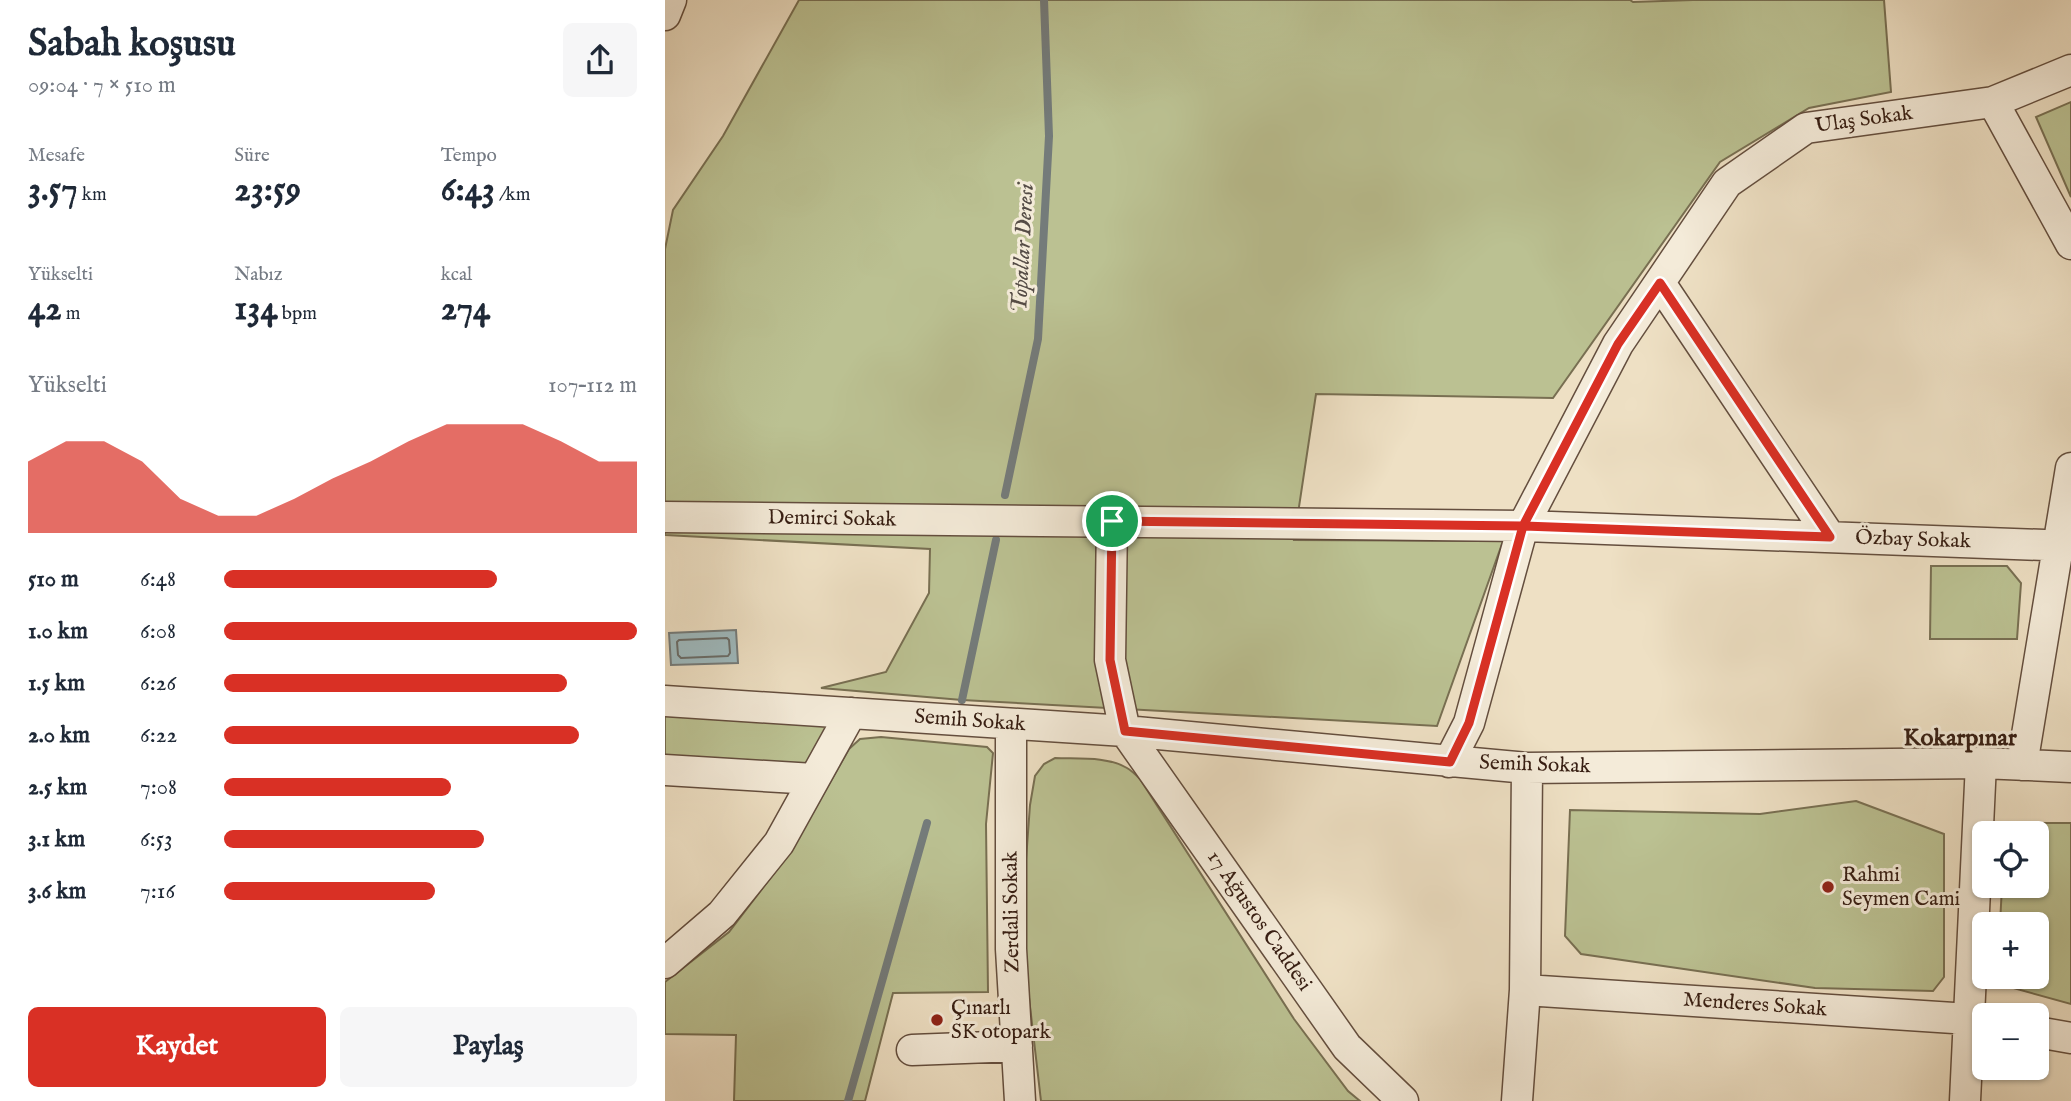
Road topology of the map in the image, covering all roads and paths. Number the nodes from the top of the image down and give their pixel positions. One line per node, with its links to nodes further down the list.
1 (671, 0): 2 (street)
2 (665, 15)
3 (2071, 70): 4 (street, Ulaş Sokak)
4 (1993, 102): 5 (street); 6 (street, Ulaş Sokak)
5 (2071, 244)
6 (1660, 283): 11 (street, Ulaş Sokak); 12 (street)
7 (2071, 467): 13 (street)
8 (665, 517): 9 (street, Demirci Sokak)
9 (1000, 520): 10 (street, Özbay Sokak)
10 (1112, 521): 11 (street, Özbay Sokak); 17 (street)
11 (1523, 526): 12 (street, Özbay Sokak); 18 (street, Ulaş Sokak)
12 (1830, 537): 13 (street, Özbay Sokak)
13 (2065, 546): 20 (street)
14 (665, 701): 15 (street, Semih Sokak)
15 (851, 713): 16 (street, Semih Sokak); 24 (street)
16 (1011, 723): 17 (street, Semih Sokak); 31 (street, Zerdali Sokak)
17 (1125, 731): 18 (street, Semih Sokak); 35 (street, 17 Ağustos Caddesi)
18 (1450, 762): 22 (street, Semih Sokak)
19 (1982, 763): 20 (street, Semih Sokak); 22 (street, Semih Sokak); 27 (street)
20 (2022, 765): 21 (street, Semih Sokak)
21 (2071, 767)
22 (1527, 768): 26 (street)
23 (665, 770): 24 (street)
24 (814, 779): 25 (street)
25 (665, 963)
26 (1525, 990): 28 (street, Menderes Sokak); 36 (street)
27 (1977, 1003)
28 (1972, 1020)
29 (2049, 1034): 30 (street)
30 (2071, 1038)
31 (1017, 1046): 32 (street); 34 (street, Zerdali Sokak)
32 (912, 1050)
33 (1972, 1054): 37 (street)
34 (1020, 1101)
35 (1403, 1101)
36 (1517, 1101)
37 (1965, 1101)

